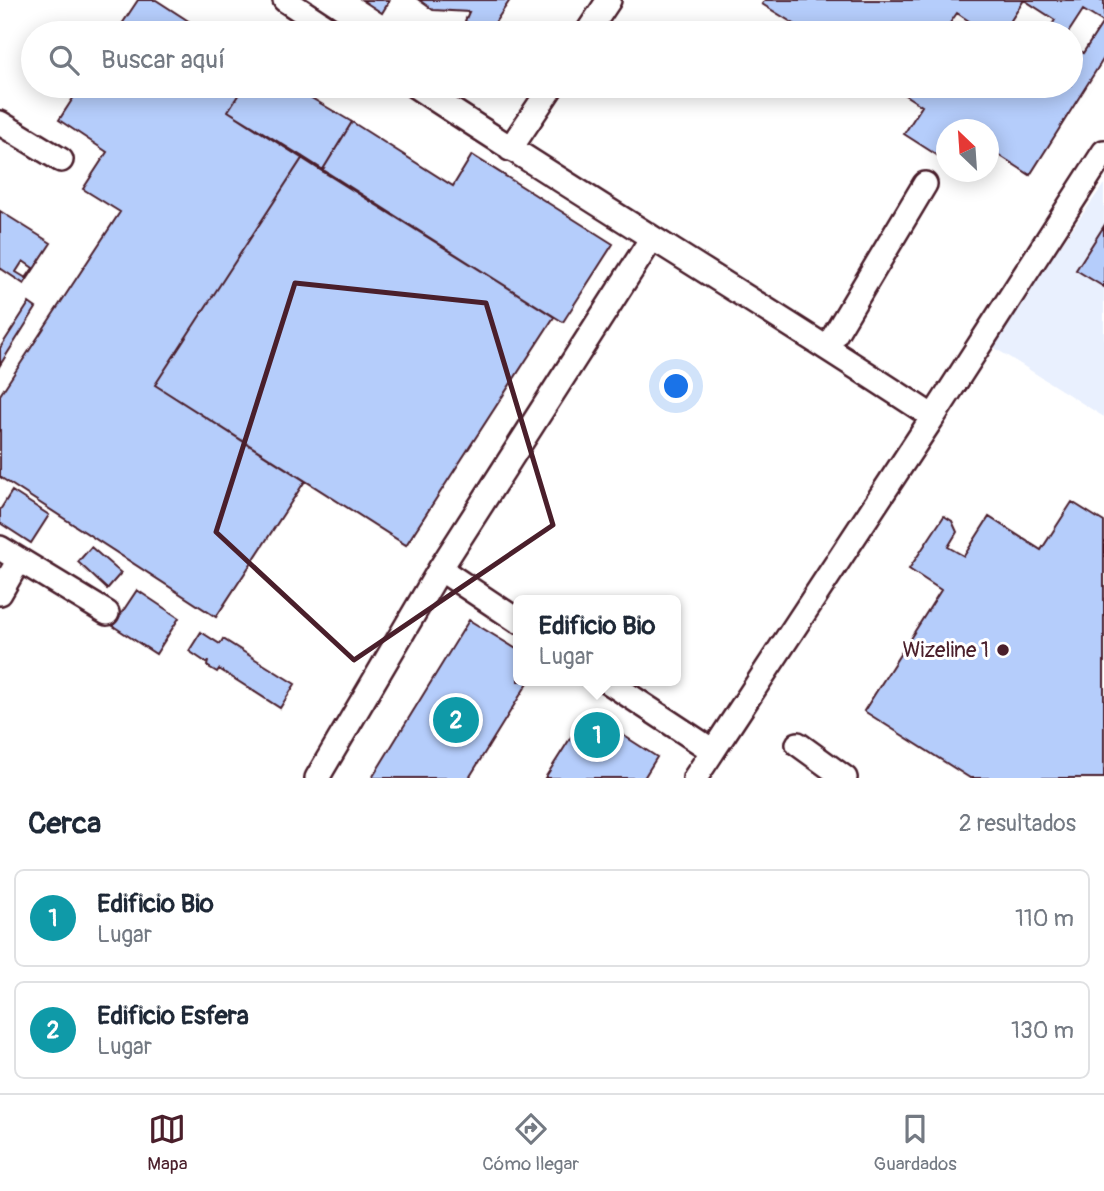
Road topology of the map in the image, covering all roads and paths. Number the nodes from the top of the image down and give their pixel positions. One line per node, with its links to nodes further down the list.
1 (285, 0): 3 (lane)
2 (609, 0): 4 (lane)
3 (317, 21)
4 (595, 21)
5 (433, 98): 8 (lane)
6 (544, 98): 8 (lane)
7 (0, 123): 10 (lane)
8 (510, 149): 12 (lane)
9 (1104, 152): 14 (lane)
10 (61, 160)
11 (925, 184): 13 (lane)
12 (652, 238): 13 (lane); 16 (lane)
13 (827, 348): 14 (lane)
14 (933, 417): 22 (lane)
15 (10, 554): 17 (lane); 18 (lane)
16 (440, 569): 19 (lane); 23 (lane)
17 (0, 593)
18 (107, 613)
19 (513, 618)
20 (615, 686): 22 (lane)
21 (798, 744): 25 (lane)
22 (713, 751): 24 (lane)
23 (317, 778)
24 (695, 778)
25 (845, 778)

